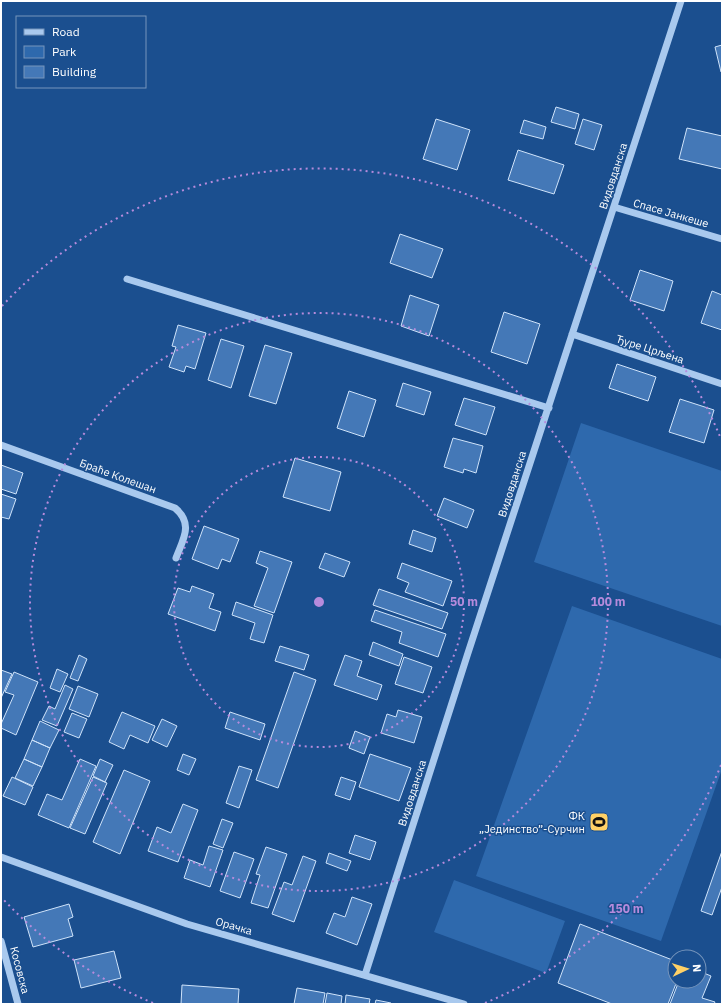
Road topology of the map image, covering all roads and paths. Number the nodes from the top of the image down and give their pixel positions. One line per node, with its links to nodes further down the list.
1 (681, 1): 2 (street, Видовданска)
2 (614, 207): 3 (street, Спасе Јанкеше); 5 (street, Видовданска)
3 (722, 239)
4 (127, 279): 7 (street)
5 (572, 334): 6 (street, Ђуре Црљена); 7 (street, Видовданска)
6 (722, 384)
7 (549, 408): 12 (street, Видовданска)
8 (1, 445): 9 (street, Браће Колешан)
9 (176, 558)
10 (1, 857): 12 (street, Орачка)
11 (1, 941): 13 (street, Косовска)
12 (365, 975): 14 (street, Орачка)
13 (18, 1004)
14 (464, 1004)

